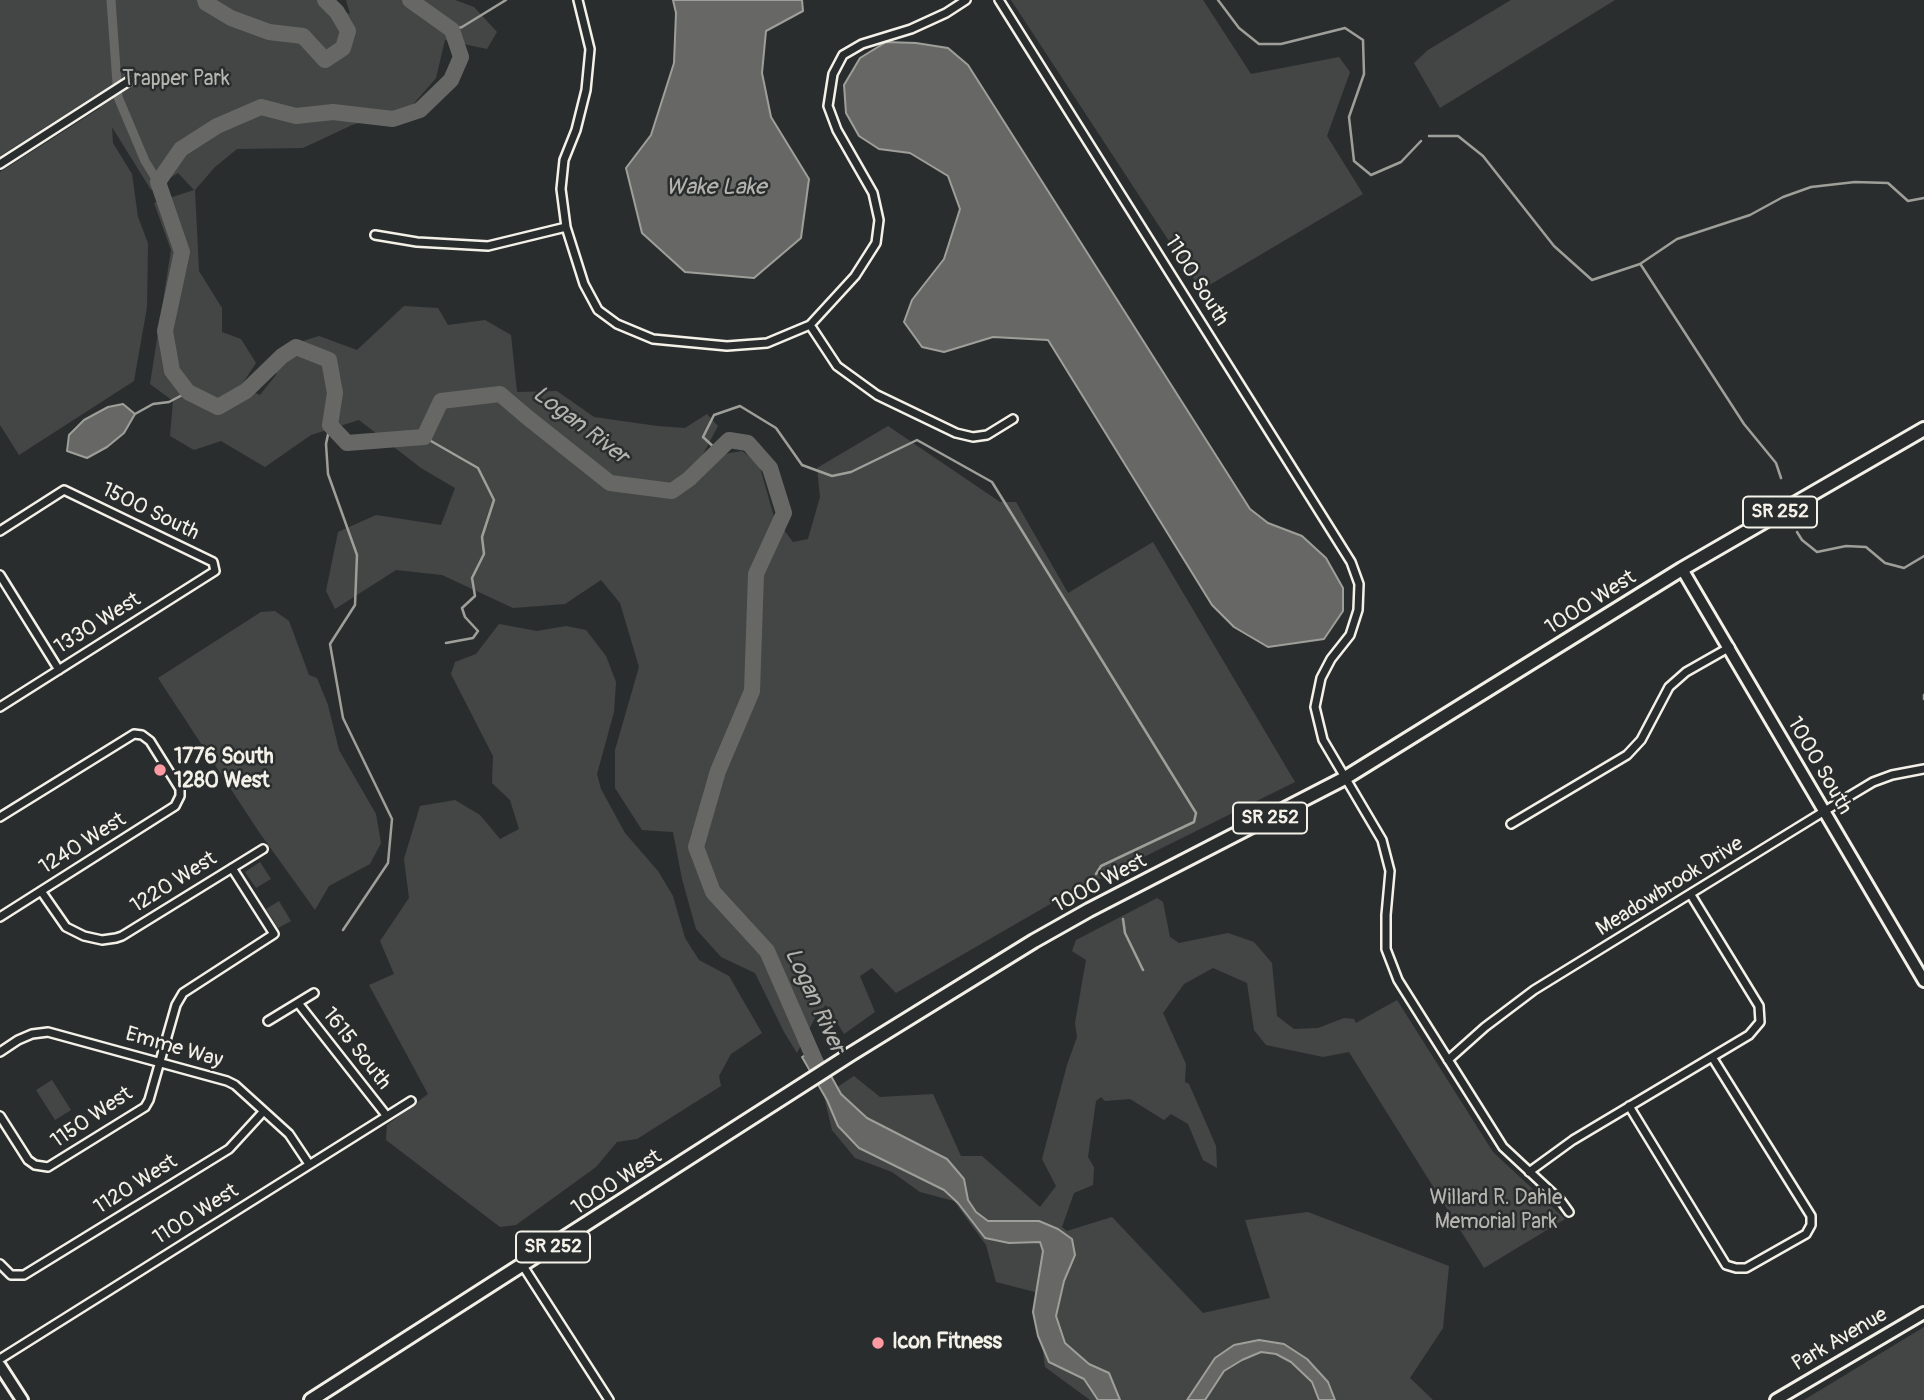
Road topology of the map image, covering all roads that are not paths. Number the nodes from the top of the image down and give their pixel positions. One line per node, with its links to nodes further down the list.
1 (578, 0): 6 (street)
2 (966, 0): 8 (street)
3 (999, 0): 19 (street, 1100 South)
4 (129, 81): 5 (street)
5 (0, 164)
6 (566, 227): 7 (street); 8 (street)
7 (375, 235)
8 (810, 325): 9 (street)
9 (1013, 419)
10 (1924, 429): 12 (main road, 1000 West / SR 252)
11 (0, 531): 13 (street, 1500 South)
12 (1682, 569): 15 (street, 1000 South); 19 (main road, 1000 West / SR 252)
13 (215, 571): 16 (street, 1330 West)
14 (0, 575): 16 (street)
15 (1730, 647): 20 (street, 1000 South); 22 (street)
16 (59, 670): 17 (street, 1330 West)
17 (0, 707)
18 (1924, 769): 20 (street, Meadowbrook Drive)
19 (1345, 778): 34 (street); 45 (main road, 1000 West / SR 252)
20 (1823, 813): 26 (street, Meadowbrook Drive); 28 (street, 1000 South)
21 (0, 817): 25 (street, 1240 West)
22 (1511, 824)
23 (263, 849): 24 (street, 1220 West)
24 (232, 868): 25 (street, 1220 West); 35 (street, 1150 West)
25 (41, 891): 27 (street, 1240 West)
26 (1691, 895): 33 (street); 34 (street, Meadowbrook Drive)
27 (0, 917)
28 (1924, 981)
29 (314, 993): 30 (street)
30 (298, 1003): 31 (street); 39 (street, 1615 South)
31 (268, 1021)
32 (0, 1052): 35 (street, Emme Way)
33 (1712, 1057): 37 (street); 37 (street)
34 (1448, 1060): 42 (street)
35 (159, 1062): 38 (street, Emme Way); 40 (street, 1150 West)
36 (411, 1101): 39 (street, 1100 West)
37 (1629, 1106): 42 (street)
38 (263, 1112): 41 (street, Emme Way); 44 (street, 1120 West)
39 (386, 1115): 41 (street, 1100 West)
40 (0, 1116)
41 (309, 1164): 47 (street, 1100 West)
42 (1529, 1172): 43 (street)
43 (1569, 1212)
44 (0, 1264)
45 (523, 1266): 50 (main road, 1000 West / SR 252); 51 (street)
46 (1924, 1313): 52 (street, Park Avenue)
47 (0, 1359)
48 (0, 1366): 49 (street)
49 (22, 1400)
50 (311, 1400)
51 (609, 1400)
52 (1776, 1400)

